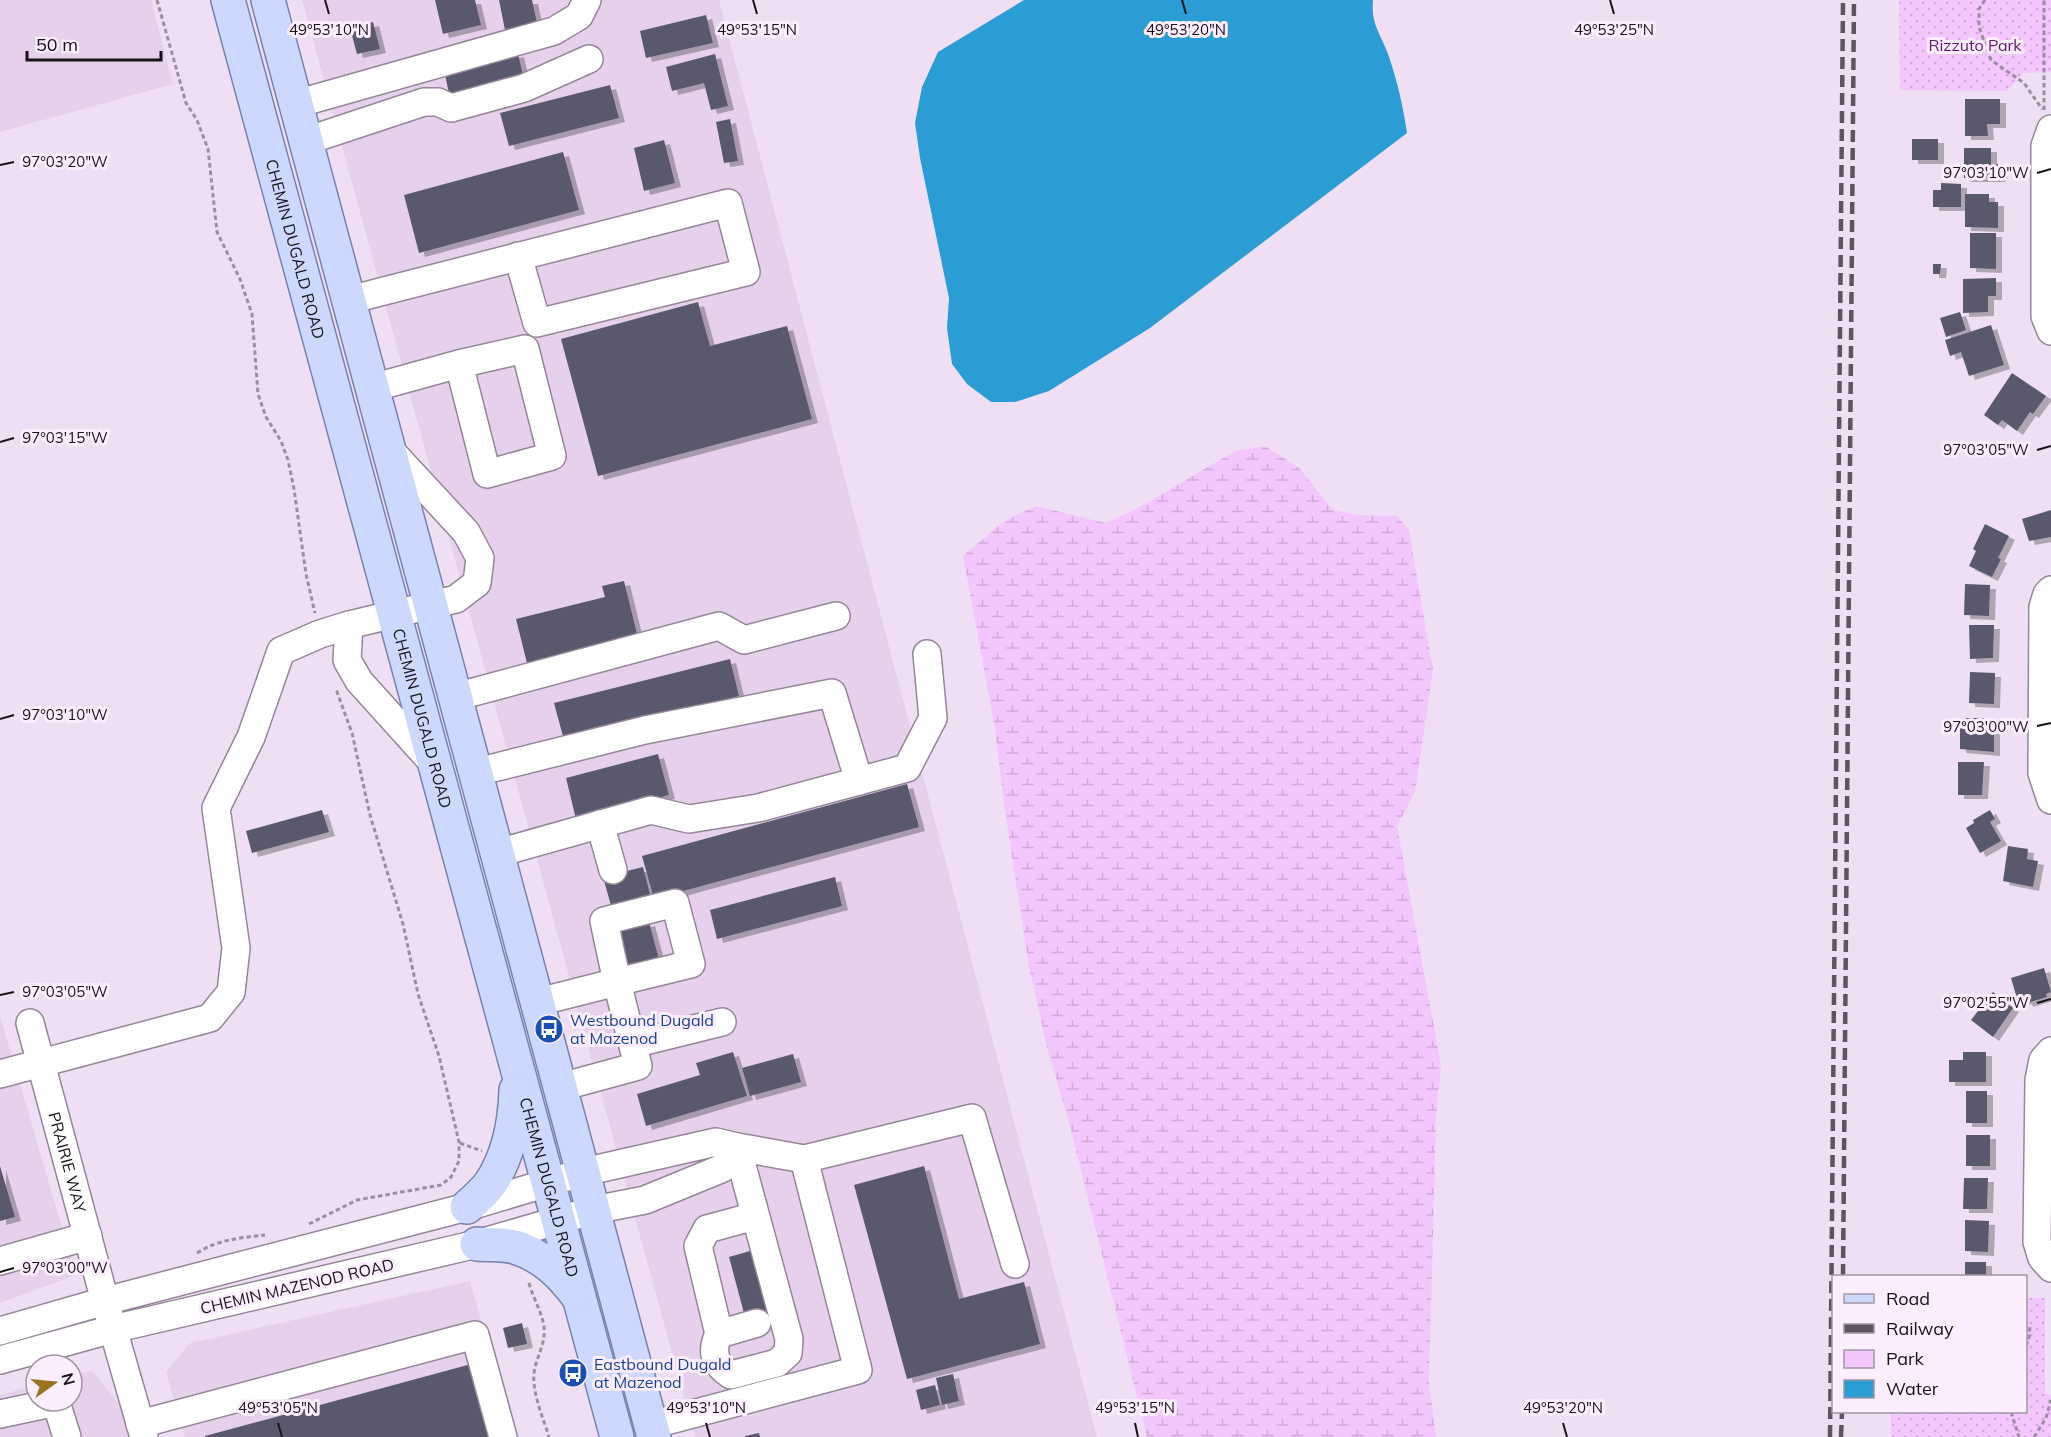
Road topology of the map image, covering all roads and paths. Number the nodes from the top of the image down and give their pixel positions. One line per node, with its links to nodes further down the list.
1 (157, 0): 25 (path)
2 (228, 0): 22 (main road, CHEMIN DUGALD ROAD)
3 (268, 0): 8 (main road)
4 (587, 0): 8 (street)
5 (1985, 0): 9 (path)
6 (2044, 0): 9 (path)
7 (589, 59): 10 (street)
8 (296, 104): 10 (main road)
9 (2047, 119): 11 (street)
10 (306, 141): 13 (main road)
11 (2048, 232): 15 (street)
12 (518, 256): 13 (street); 14 (street); 14 (street)
13 (349, 300): 18 (main road)
14 (537, 323): 16 (street)
15 (2051, 332)
16 (525, 349): 17 (street); 17 (street)
17 (459, 364): 18 (street)
18 (372, 388): 19 (main road)
19 (389, 449): 21 (main road); 21 (street)
20 (2051, 590): 28 (street)
21 (431, 605): 22 (street); 29 (main road)
22 (393, 614): 24 (street); 30 (main road, CHEMIN DUGALD ROAD)
23 (836, 616): 29 (street)
24 (349, 625): 25 (street); 30 (street)
25 (320, 634): 43 (street)
26 (927, 654): 32 (street)
27 (335, 686): 46 (path)
28 (2047, 692): 33 (street)
29 (455, 697): 31 (main road)
30 (434, 764): 42 (main road, CHEMIN DUGALD ROAD)
31 (477, 772): 32 (street); 35 (main road)
32 (859, 781): 34 (street)
33 (2051, 800)
34 (600, 824): 35 (street); 36 (street)
35 (498, 853): 37 (main road)
36 (613, 870)
37 (538, 1002): 40 (street); 45 (main road)
38 (722, 1022): 40 (street)
39 (30, 1023): 43 (street, PRAIRIE WAY)
40 (633, 1044): 45 (street)
41 (2051, 1052): 50 (street)
42 (516, 1061): 52 (main road, CHEMIN DUGALD ROAD); 53 (main road)
43 (42, 1063): 44 (street); 59 (street, PRAIRIE WAY)
44 (0, 1074)
45 (561, 1087): 51 (main road)
46 (459, 1142): 48 (path); 57 (path)
47 (737, 1147): 49 (street, CHEMIN MAZENOD ROAD); 51 (street, CHEMIN MAZENOD ROAD); 54 (street, CHEMIN MAZENOD ROAD); 55 (street)
48 (484, 1152)
49 (804, 1159): 63 (street); 79 (street)
50 (2044, 1159): 64 (street)
51 (584, 1172): 52 (street, CHEMIN MAZENOD ROAD); 54 (main road)
52 (548, 1184): 53 (street, CHEMIN MAZENOD ROAD); 56 (main road, CHEMIN DUGALD ROAD)
53 (467, 1207): 67 (street, CHEMIN MAZENOD ROAD)
54 (594, 1210): 56 (street, CHEMIN MAZENOD ROAD); 79 (main road)
55 (755, 1216): 72 (street); 72 (street)
56 (558, 1221): 60 (street, CHEMIN MAZENOD ROAD); 66 (main road, CHEMIN DUGALD ROAD)
57 (303, 1227)
58 (271, 1234): 61 (path)
59 (88, 1236): 62 (street); 67 (street, PRAIRIE WAY)
60 (477, 1244): 66 (main road); 70 (street, CHEMIN MAZENOD ROAD)
61 (192, 1257)
62 (0, 1261)
63 (1015, 1264)
64 (2051, 1268)
65 (529, 1276): 82 (path)
66 (579, 1298): 83 (main road, CHEMIN DUGALD ROAD)
67 (105, 1301): 70 (street, PRAIRIE WAY); 71 (street, CHEMIN MAZENOD ROAD)
68 (758, 1323): 72 (street)
69 (2030, 1325): 73 (path)
70 (113, 1329): 74 (street, CHEMIN MAZENOD ROAD); 78 (street, PRAIRIE WAY)
71 (0, 1331)
72 (719, 1334)
73 (2027, 1342)
74 (0, 1360)
75 (2051, 1400): 85 (path)
76 (2011, 1413): 84 (path)
77 (0, 1414): 80 (street)
78 (142, 1431): 81 (street)
79 (652, 1431)
80 (67, 1437)
81 (503, 1437)
82 (549, 1437)
83 (616, 1437)
84 (2019, 1437)
85 (2034, 1437)

